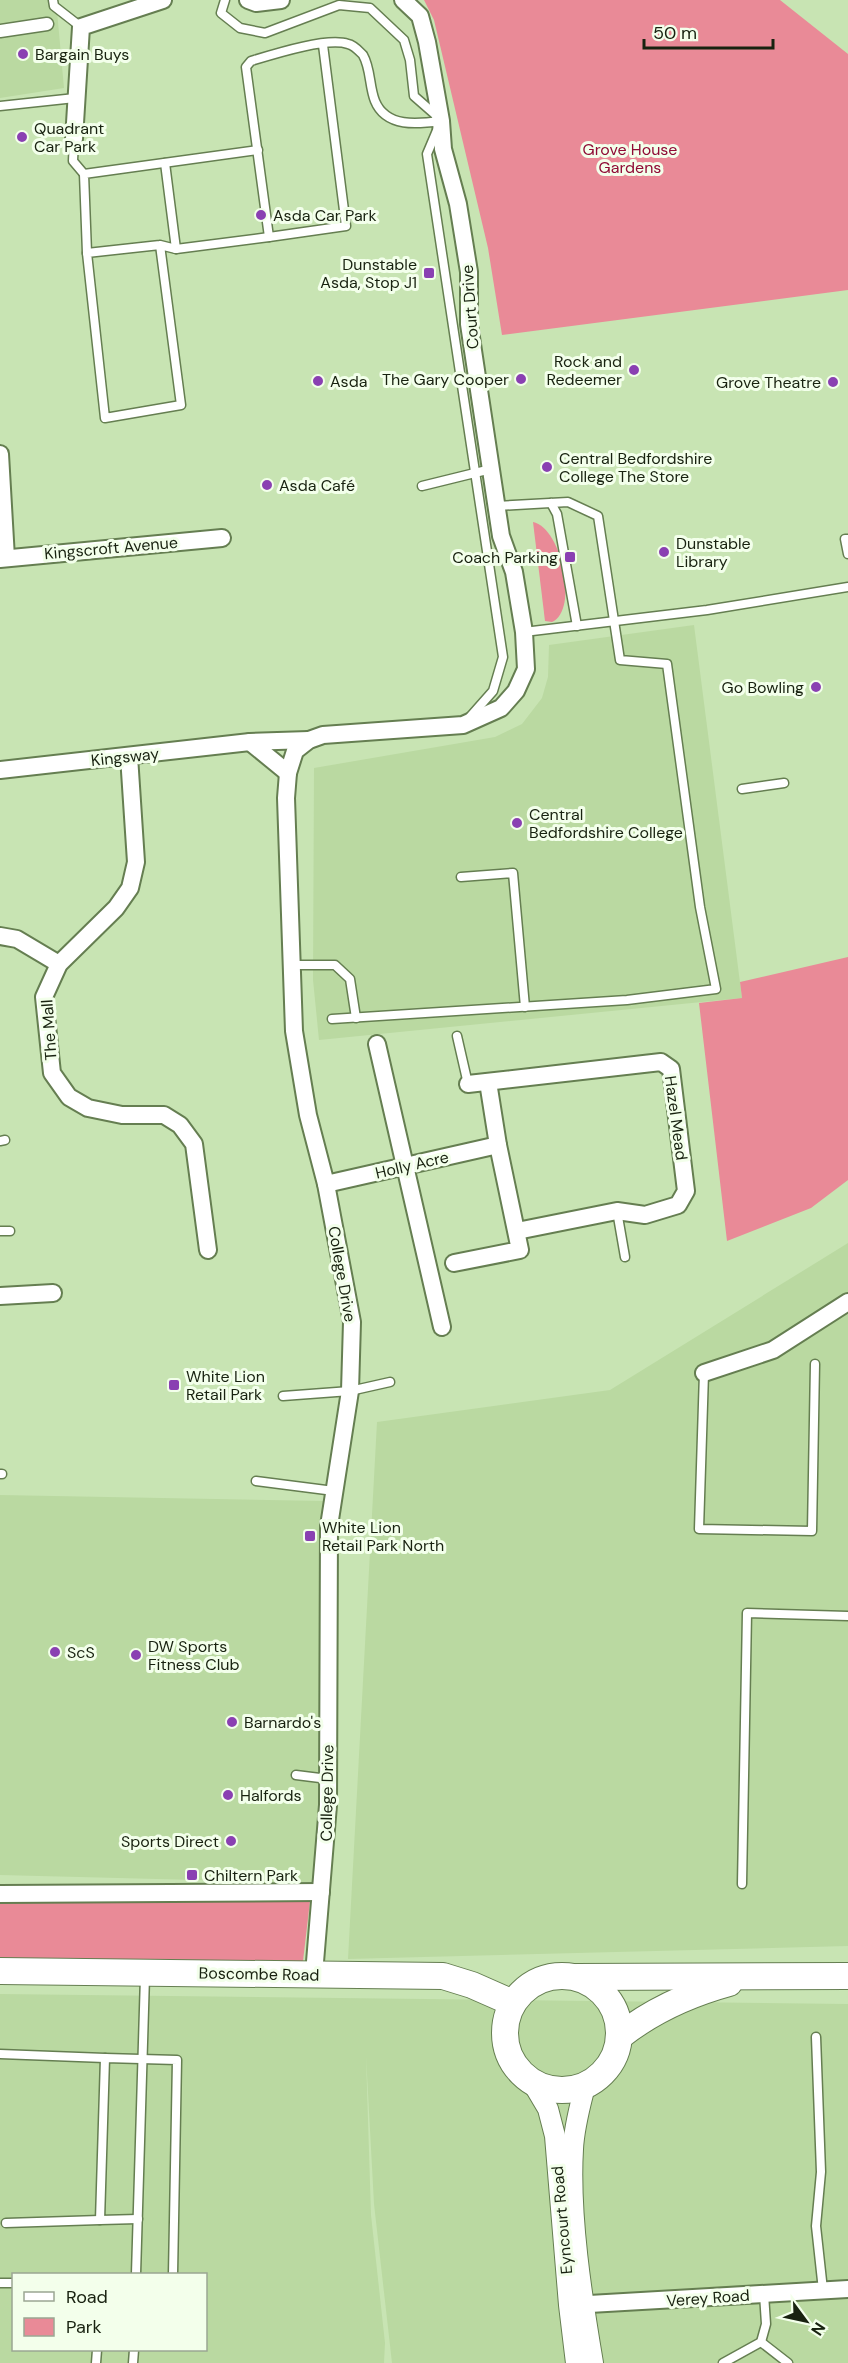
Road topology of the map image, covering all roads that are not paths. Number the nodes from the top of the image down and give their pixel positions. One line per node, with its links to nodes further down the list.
1 (53, 0): 9 (lane)
2 (163, 0): 7 (street)
3 (225, 0): 14 (lane)
4 (248, 0): 5 (street)
5 (281, 0)
6 (403, 0): 14 (street, Court Drive)
7 (137, 4): 9 (street)
8 (47, 24): 10 (street)
9 (81, 27): 12 (street)
10 (0, 31)
11 (323, 45): 14 (lane); 16 (lane); 19 (lane)
12 (75, 98): 13 (lane); 15 (street)
13 (0, 106)
14 (441, 120): 24 (street, Court Drive); 24 (lane)
15 (74, 139): 18 (lane)
16 (258, 150): 17 (lane); 19 (lane)
17 (165, 163): 18 (lane); 21 (lane)
18 (84, 174): 22 (lane)
19 (269, 237): 21 (lane)
20 (160, 245): 21 (lane); 22 (lane); 22 (lane)
21 (176, 249)
22 (87, 253)
23 (0, 454): 31 (street)
24 (483, 471): 25 (lane); 27 (street, Court Drive); 36 (lane)
25 (422, 486)
26 (551, 503): 27 (lane); 33 (lane); 34 (lane)
27 (497, 506): 35 (street, Court Drive)
28 (222, 538): 31 (street, Kingscroft Avenue)
29 (848, 539): 30 (lane)
30 (848, 554)
31 (3, 558)
32 (848, 587): 33 (lane)
33 (615, 621): 34 (lane); 48 (lane)
34 (577, 626): 35 (lane)
35 (524, 632): 36 (street, Court Drive)
36 (463, 725): 37 (street)
37 (309, 740): 38 (street, Kingsway); 41 (street, College Drive)
38 (250, 742): 39 (street, Kingsway); 41 (street)
39 (129, 756): 40 (street, Kingsway); 46 (street, The Mall)
40 (0, 770)
41 (288, 773): 47 (street, College Drive)
42 (784, 783): 43 (lane)
43 (742, 789)
44 (461, 877): 48 (lane)
45 (0, 936): 46 (street)
46 (59, 964): 62 (street, The Mall)
47 (291, 964): 49 (lane); 57 (street, College Drive)
48 (525, 1007): 49 (lane)
49 (356, 1018): 50 (lane)
50 (332, 1019)
51 (456, 1036): 54 (lane)
52 (378, 1044): 56 (street)
53 (488, 1082): 54 (street, Hazel Mead); 55 (street); 58 (street, Hazel Mead)
54 (468, 1084)
55 (498, 1145): 56 (street, Holly Acre); 61 (street)
56 (406, 1167): 57 (street, Holly Acre); 68 (street)
57 (326, 1184): 72 (street, College Drive)
58 (617, 1211): 61 (street, Hazel Mead); 63 (lane)
59 (0, 1231): 60 (lane)
60 (10, 1231)
61 (517, 1231): 64 (street)
62 (208, 1250)
63 (625, 1257)
64 (454, 1263)
65 (53, 1293): 66 (street)
66 (0, 1296)
67 (845, 1311): 70 (street)
68 (442, 1327)
69 (815, 1365): 70 (lane)
70 (704, 1373)
71 (390, 1382): 72 (lane)
72 (350, 1391): 73 (lane); 75 (street, College Drive)
73 (283, 1396)
74 (256, 1481): 75 (lane)
75 (334, 1491): 78 (street, College Drive)
76 (848, 1616): 79 (lane)
77 (296, 1775): 78 (lane)
78 (328, 1779): 80 (street, College Drive)
79 (742, 1884)
80 (321, 1892): 81 (street); 84 (street, College Drive)
81 (0, 1894)
82 (0, 1971): 83 (main road, Boscombe Road)
83 (145, 1972): 84 (main road, Boscombe Road); 92 (lane)
84 (314, 1974): 88 (main road, Boscombe Road)
85 (759, 1975): 86 (main road); 87 (main road); 89 (main road)
86 (848, 1976)
87 (576, 1977): 88 (main road); 89 (main road)
88 (513, 2003): 94 (main road)
89 (620, 2036): 95 (main road)
90 (816, 2037): 102 (lane)
91 (0, 2054): 93 (lane)
92 (143, 2057): 93 (lane); 96 (lane); 100 (lane)
93 (105, 2058): 97 (lane)
94 (532, 2082): 95 (main road); 104 (street, Eyncourt Road)
95 (585, 2086): 104 (street, Eyncourt Road)
96 (138, 2219): 97 (lane); 99 (lane)
97 (100, 2220): 98 (lane)
98 (6, 2223)
99 (136, 2273)
100 (173, 2273)
101 (848, 2289): 102 (street, Verey Road)
102 (823, 2290): 103 (street, Verey Road)
103 (764, 2294): 104 (street, Verey Road); 105 (lane)
104 (576, 2305): 106 (street, Eyncourt Road); 107 (street, Eyncourt Road)
105 (761, 2342): 108 (lane); 109 (lane)
106 (576, 2363)
107 (593, 2363)
108 (723, 2363)
109 (788, 2363)

